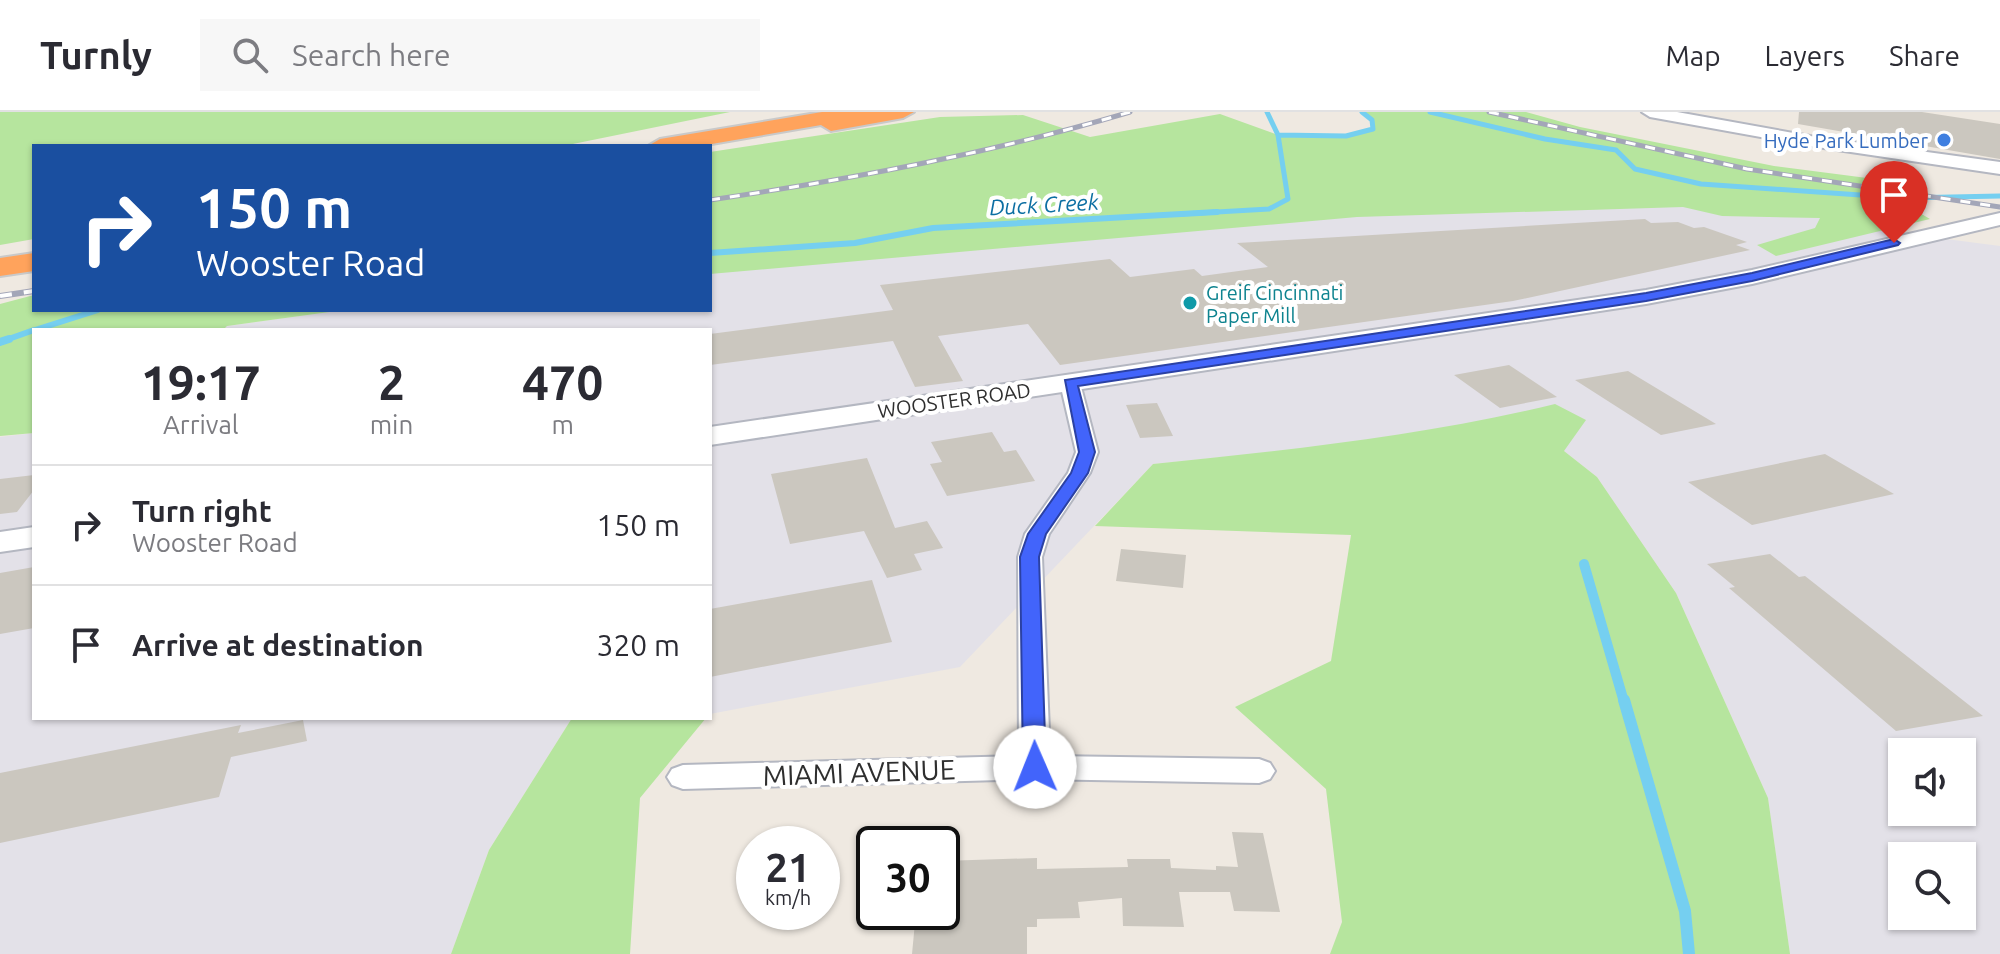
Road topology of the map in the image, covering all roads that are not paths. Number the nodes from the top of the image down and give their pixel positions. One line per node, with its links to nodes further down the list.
1 (860, 112): 4 (highway)
2 (903, 112): 5 (highway)
3 (1650, 112): 6 (street)
4 (672, 144)
5 (712, 145)
6 (2000, 168)
7 (2000, 219): 12 (street, WOOSTER ROAD)
8 (32, 251): 9 (highway)
9 (0, 257)
10 (32, 262): 11 (highway)
11 (0, 267)
12 (1070, 383): 13 (street, WOOSTER ROAD); 16 (street)
13 (712, 436)
14 (32, 537): 15 (street)
15 (0, 542)
16 (1035, 767): 17 (street, MIAMI AVENUE); 18 (street, MIAMI AVENUE)
17 (1259, 771)
18 (683, 777)

